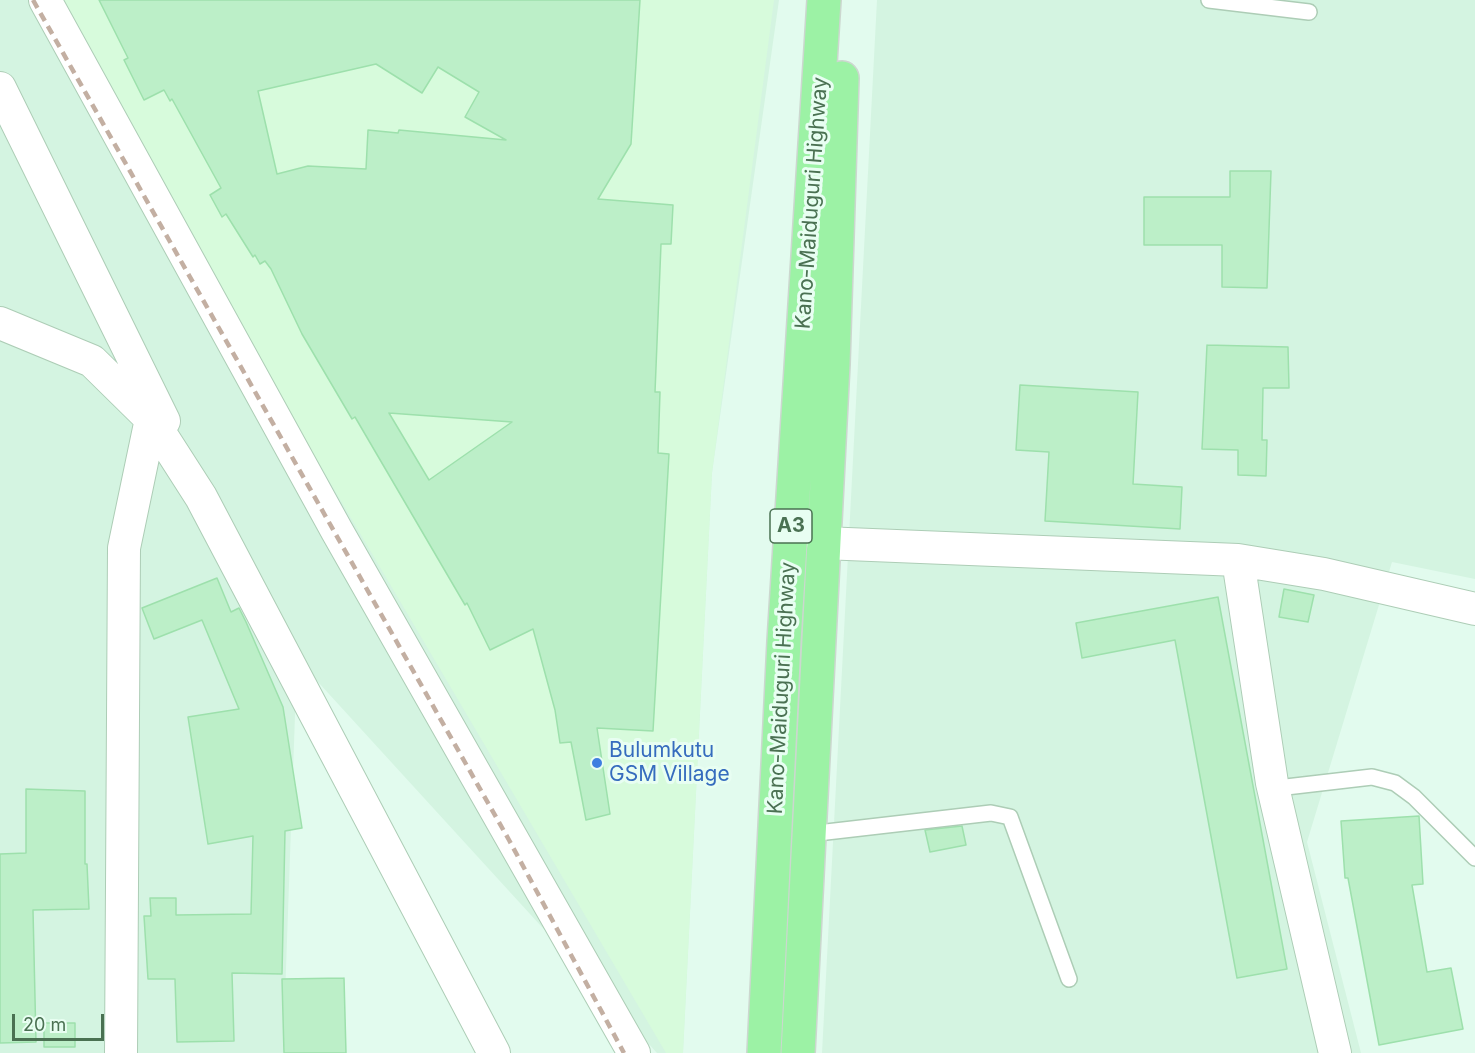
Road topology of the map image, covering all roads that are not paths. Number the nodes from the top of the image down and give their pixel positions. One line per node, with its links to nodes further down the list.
1 (45, 0): 19 (street)
2 (824, 0): 20 (highway, Kano-Maiduguri Highway / A3)
3 (846, 0): 10 (highway, Kano-Maiduguri Highway / A3)
4 (1209, 0): 5 (lane)
5 (1310, 12)
6 (0, 88): 9 (street)
7 (0, 323): 8 (street)
8 (151, 419): 9 (street); 17 (street)
9 (201, 497): 18 (street)
10 (823, 543): 11 (street); 14 (highway, Kano-Maiduguri Highway / A3)
11 (1238, 560): 12 (street); 13 (street)
12 (1475, 609)
13 (1272, 783): 15 (lane); 22 (street)
14 (809, 834): 16 (lane); 21 (highway, Kano-Maiduguri Highway / A3)
15 (1475, 858)
16 (1069, 979)
17 (121, 1053)
18 (494, 1053)
19 (634, 1053)
20 (764, 1053)
21 (798, 1053)
22 (1335, 1053)

